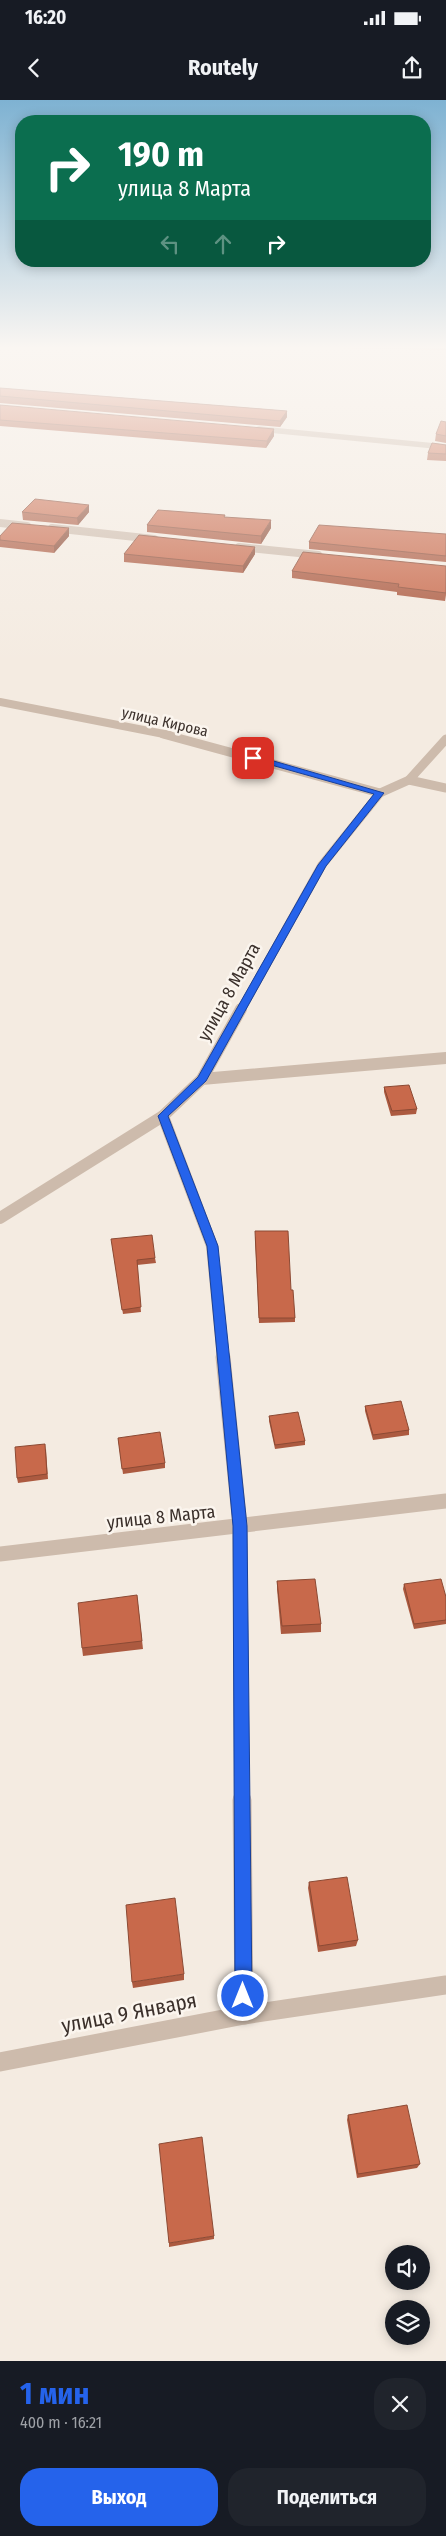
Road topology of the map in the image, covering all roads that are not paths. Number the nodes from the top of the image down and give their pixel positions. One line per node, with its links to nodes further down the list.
1 (0, 523): 2 (street)
2 (159, 539)
3 (228, 546): 4 (street)
4 (327, 556)
5 (0, 702): 9 (street, улица Кирова)
6 (446, 739): 7 (street, улица 8 Марта)
7 (409, 780): 8 (street); 9 (street, улица 8 Марта)
8 (446, 788)
9 (380, 793): 11 (street, улица 8 Марта)
10 (446, 1058): 11 (street)
11 (202, 1079): 12 (street, улица 8 Марта)
12 (163, 1116): 13 (street, улица 8 Марта); 15 (street)
13 (0, 1218)
14 (446, 1500): 15 (street, улица 8 Марта)
15 (240, 1526): 16 (street, улица 8 Марта); 18 (street)
16 (0, 1554)
17 (446, 1985): 18 (street, улица 9 Января)
18 (244, 2015): 19 (street, улица 9 Января)
19 (0, 2062)

